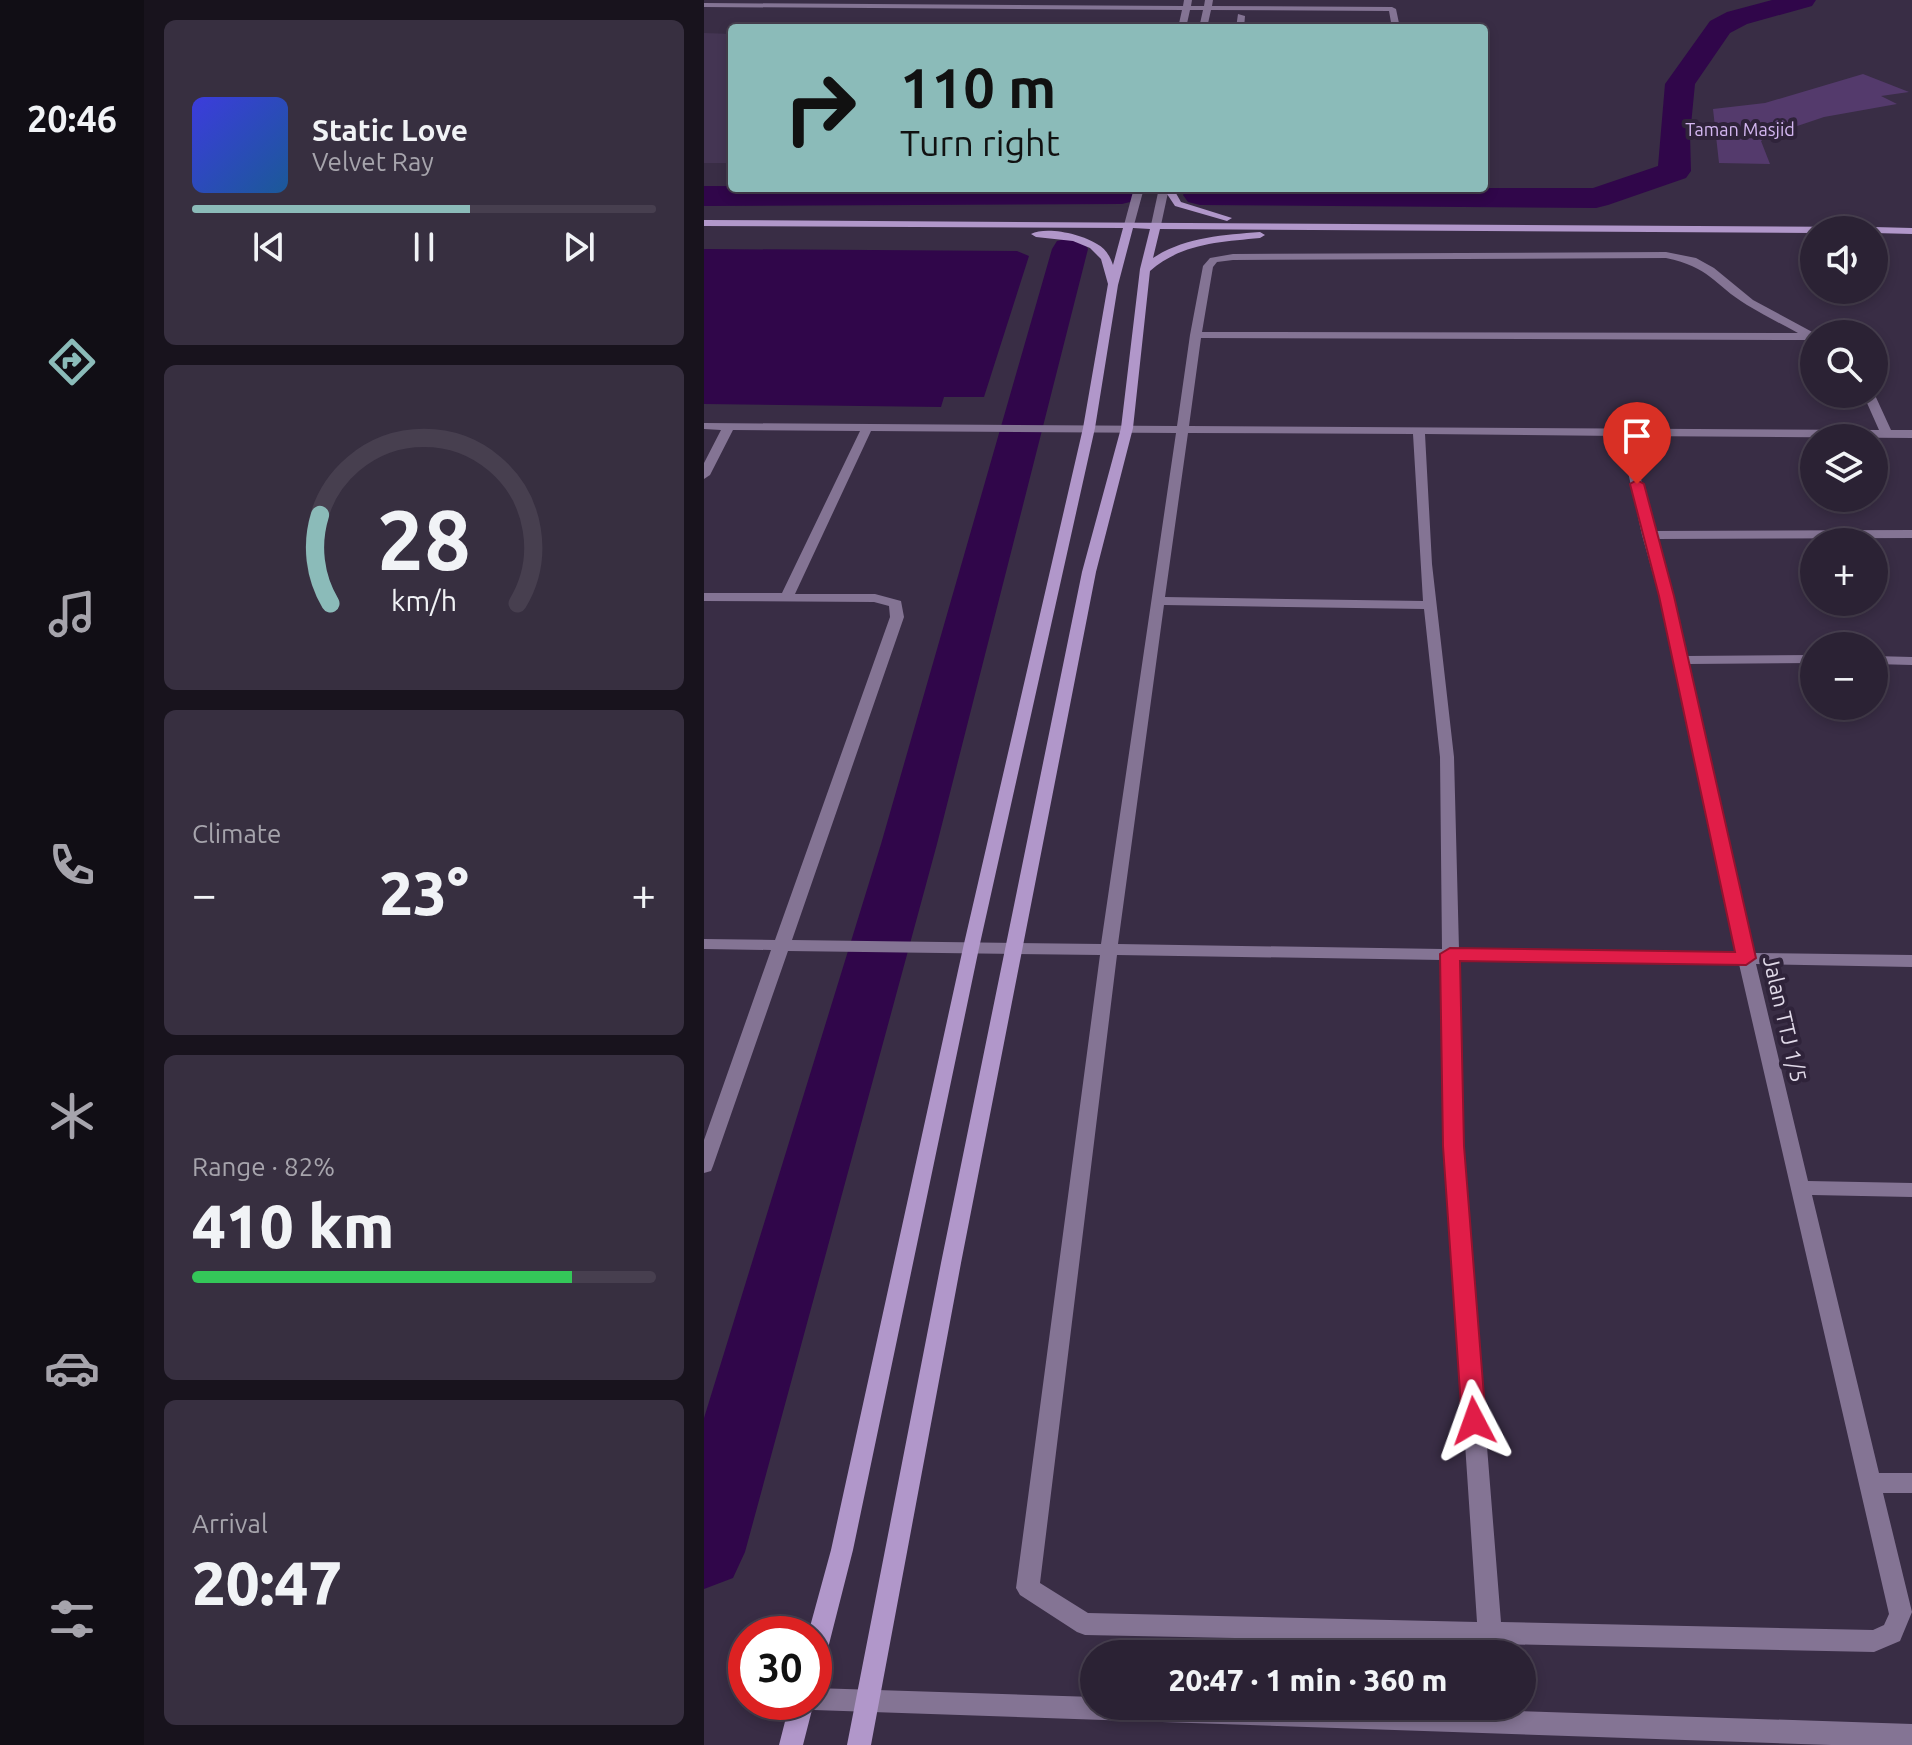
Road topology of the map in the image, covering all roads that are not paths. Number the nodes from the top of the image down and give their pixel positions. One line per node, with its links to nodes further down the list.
1 (737, 2): 2 (street); 5 (street)
2 (897, 2): 3 (street)
3 (1034, 3): 4 (street)
4 (1188, 4): 6 (street); 9 (street)
5 (704, 5)
6 (1208, 8): 7 (street); 8 (street)
7 (1241, 16): 8 (street); 10 (street)
8 (1394, 17): 11 (street)
9 (1183, 24)
10 (1240, 24)
11 (1395, 24)
12 (1138, 192): 17 (street)
13 (1165, 192): 18 (street)
14 (1169, 192): 16 (street)
15 (704, 223): 17 (street)
16 (1271, 225): 18 (street); 23 (street)
17 (1128, 229): 18 (street); 24 (street); 30 (street)
18 (1155, 230): 25 (street); 29 (street)
19 (1888, 230): 21 (street)
20 (1800, 231): 23 (street)
21 (1912, 231)
22 (704, 233): 24 (street)
23 (1650, 233): 25 (street); 26 (street)
24 (1036, 234): 30 (street)
25 (1260, 235): 29 (street)
26 (1800, 238)
27 (1888, 238): 28 (street)
28 (1912, 238)
29 (1145, 269): 38 (street)
30 (1113, 285): 37 (street)
31 (1800, 330): 32 (street)
32 (1195, 335): 33 (street); 39 (street)
33 (1800, 336)
34 (704, 426): 35 (street)
35 (729, 426): 36 (street); 45 (street)
36 (867, 427): 37 (street); 49 (street)
37 (1089, 428): 38 (street); 58 (street)
38 (1127, 428): 39 (street); 59 (street)
39 (1184, 429): 40 (street); 50 (street)
40 (1419, 430): 41 (street); 51 (street)
41 (1625, 433): 42 (street); 47 (street, Jalan TTJ 1/5)
42 (1800, 434)
43 (1888, 434): 44 (street)
44 (1912, 434)
45 (704, 475)
46 (1912, 534): 47 (street)
47 (1648, 535): 53 (street, Jalan TTJ 1/5)
48 (704, 597): 49 (street)
49 (787, 597): 57 (street)
50 (1158, 601): 51 (street); 60 (street)
51 (1431, 605): 61 (street)
52 (1800, 659): 53 (street)
53 (1680, 660): 62 (street, Jalan TTJ 1/5)
54 (1888, 660): 55 (street)
55 (1912, 661)
56 (704, 944): 57 (street)
57 (781, 945): 58 (street); 64 (street)
58 (971, 948): 59 (street); 69 (street)
59 (1014, 948): 60 (street); 74 (street)
60 (1107, 949): 61 (street); 71 (street)
61 (1450, 954): 62 (street); 70 (street)
62 (1746, 958): 63 (street); 65 (street, Jalan TTJ 1/5)
63 (1912, 961)
64 (704, 1166)
65 (1799, 1188): 66 (street); 67 (street, Jalan TTJ 1/5)
66 (1912, 1190)
67 (1870, 1483): 68 (street); 70 (street, Jalan TTJ 1/5)
68 (1912, 1483)
69 (825, 1616)
70 (1490, 1635): 72 (street)
71 (1396, 1640)
72 (1468, 1640)
73 (832, 1699): 74 (street)
74 (870, 1700): 75 (street); 80 (street)
75 (1080, 1704)
76 (1536, 1716): 78 (street)
77 (797, 1720): 79 (street)
78 (1912, 1736)
79 (791, 1745)
80 (859, 1745)

